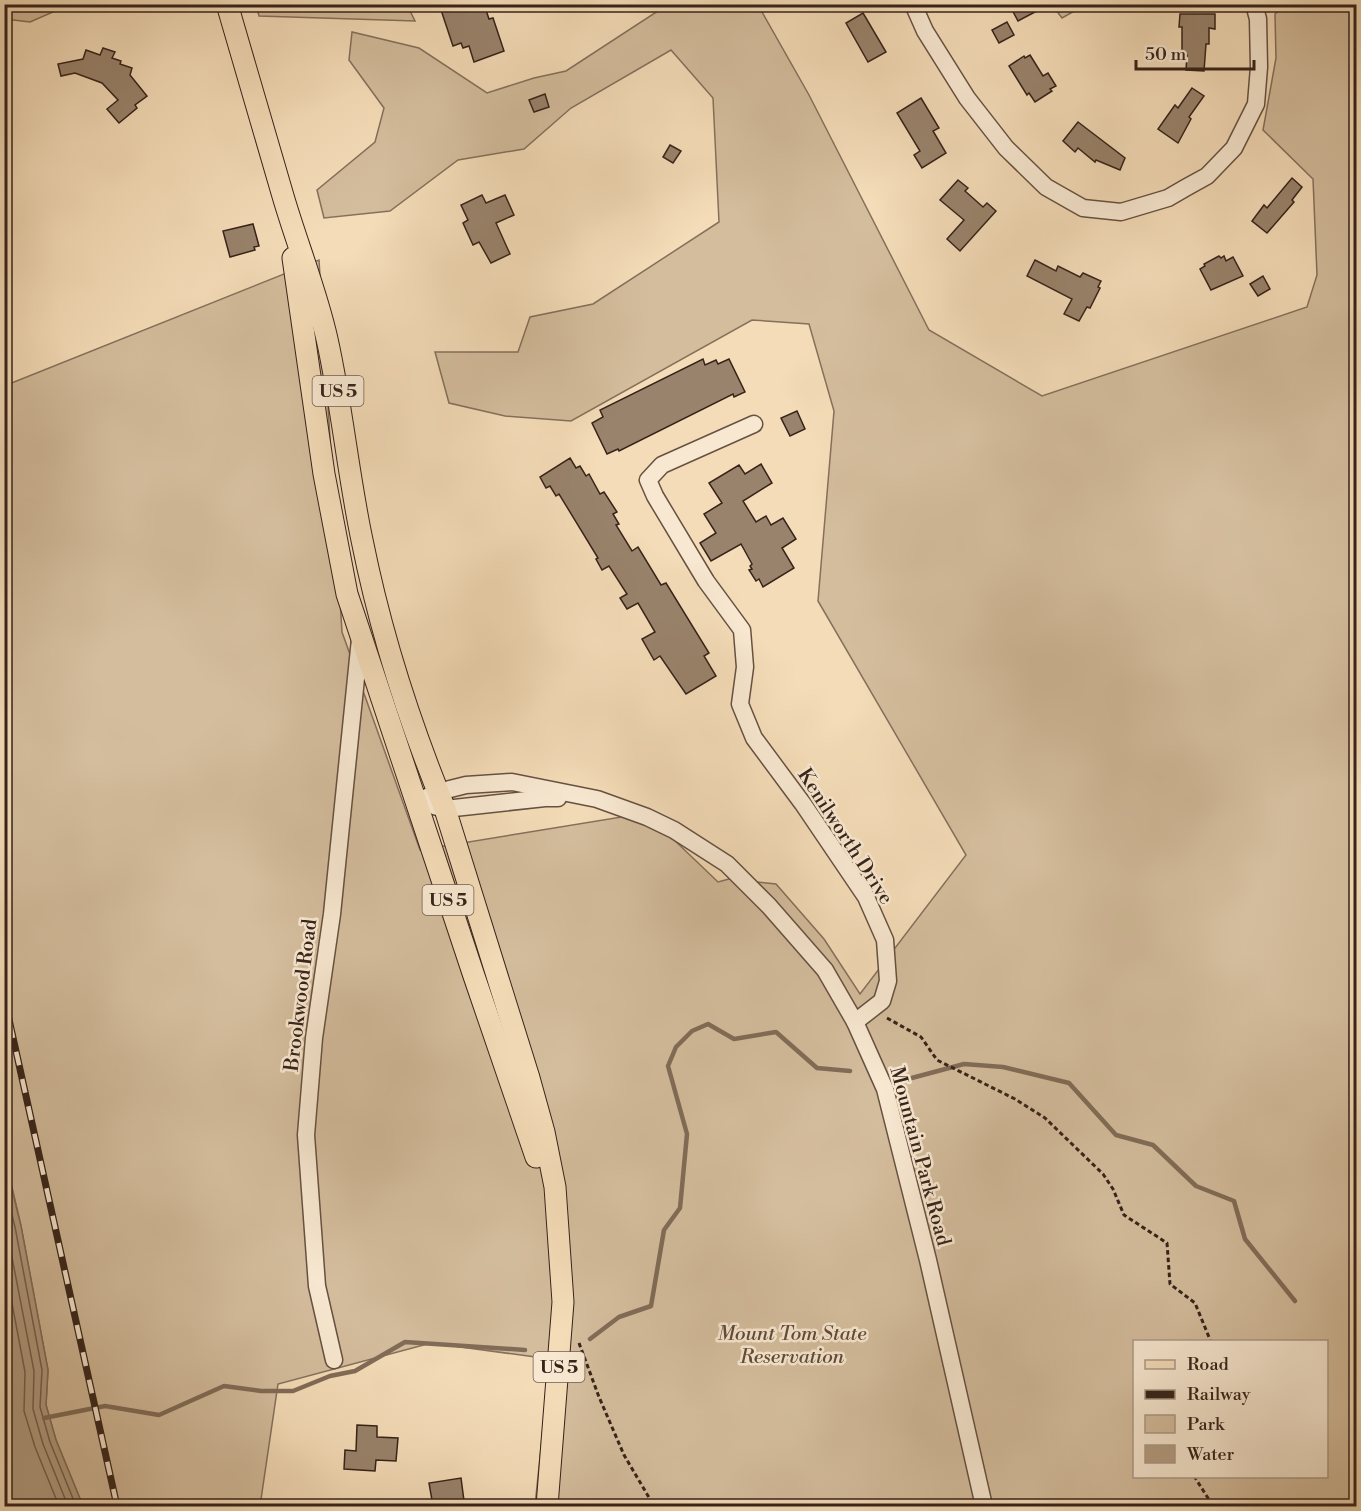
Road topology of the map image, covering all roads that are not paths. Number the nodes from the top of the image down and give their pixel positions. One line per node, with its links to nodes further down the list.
1 (227, 4): 4 (main road, US 5)
2 (913, 4): 3 (street)
3 (1254, 4)
4 (283, 198): 6 (main road, US 5); 7 (main road, US 5)
5 (754, 424): 9 (street, Kenilworth Drive)
6 (360, 635): 8 (main road, US 5); 11 (street, Brookwood Road)
7 (442, 800): 8 (street, Mountain Park Road); 9 (street, Mountain Park Road); 10 (main road, US 5)
8 (416, 802): 10 (main road, US 5)
9 (855, 1022): 13 (street, Mountain Park Road)
10 (558, 1227): 12 (main road, US 5)
11 (334, 1360)
12 (547, 1506)
13 (984, 1506)

